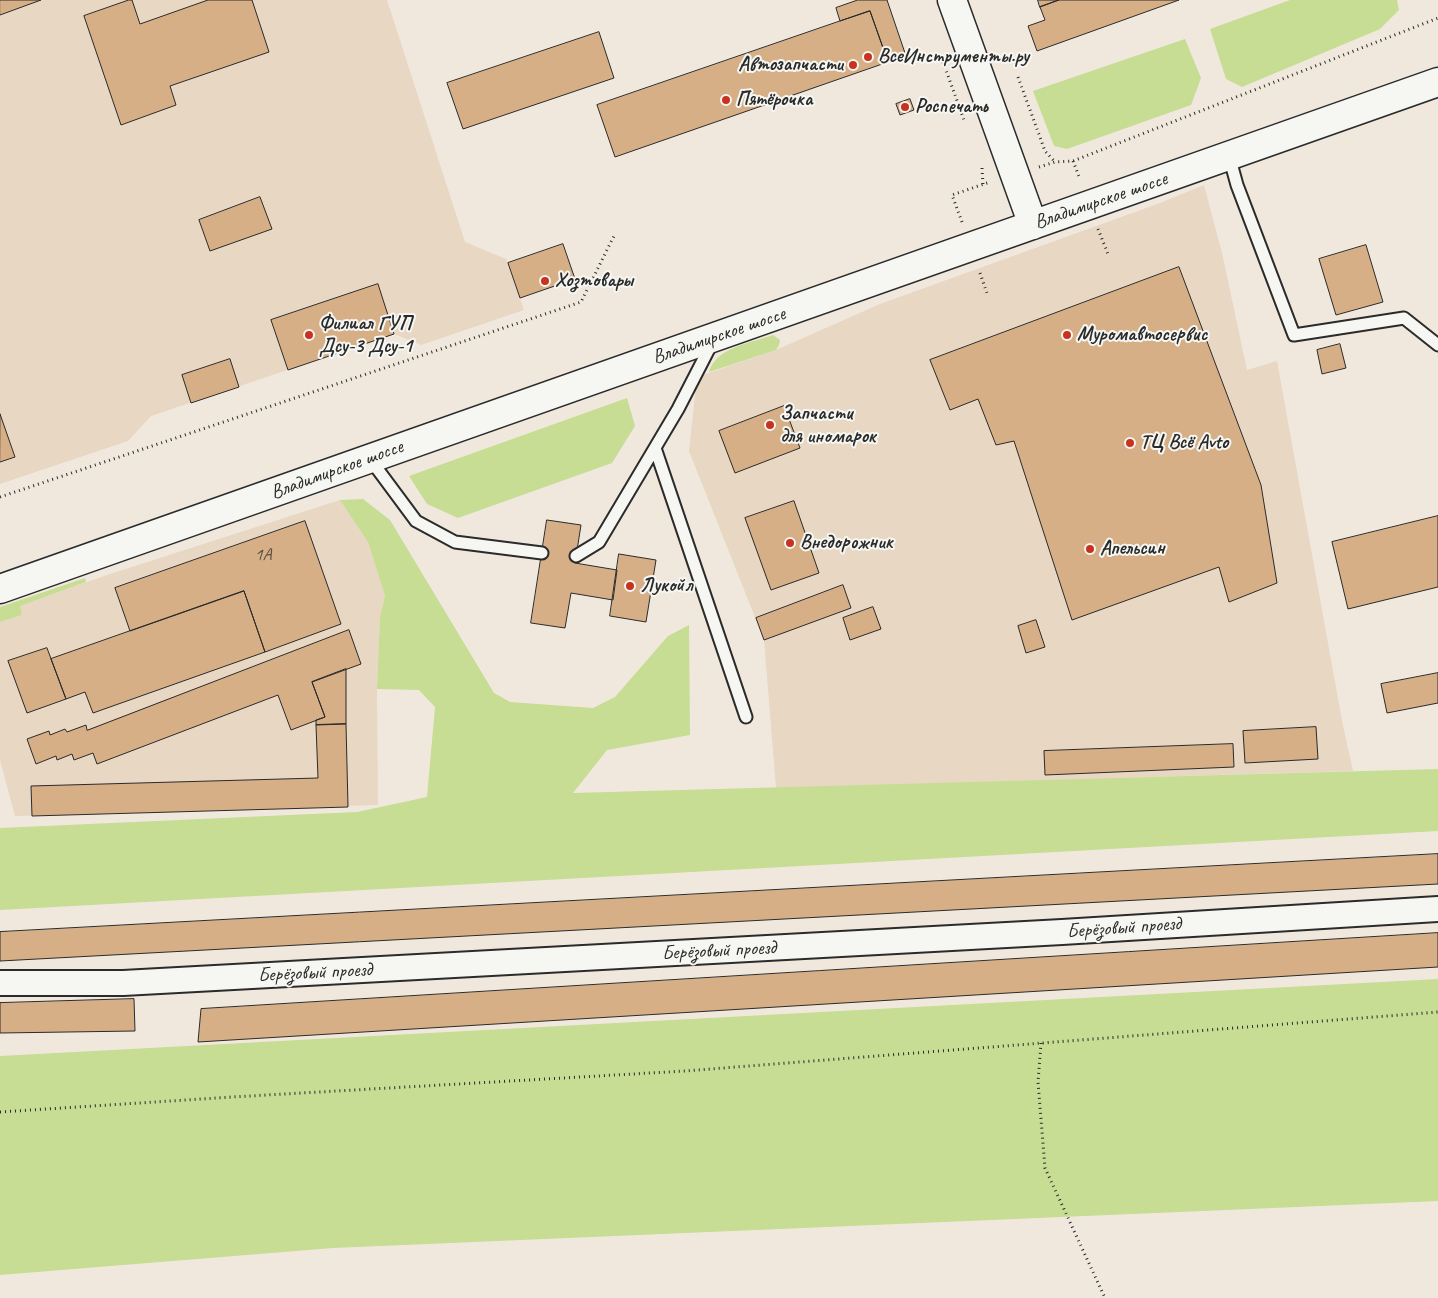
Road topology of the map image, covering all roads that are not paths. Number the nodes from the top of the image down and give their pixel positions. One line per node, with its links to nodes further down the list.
1 (952, 0): 4 (main road)
2 (1438, 82): 3 (main road, Владимирское шоссе)
3 (1229, 156): 4 (main road, Владимирское шоссе); 6 (lane)
4 (1033, 225): 5 (main road, Владимирское шоссе)
5 (714, 337): 7 (lane); 8 (main road, Владимирское шоссе)
6 (1438, 345)
7 (655, 448): 10 (lane); 12 (lane)
8 (370, 459): 9 (lane); 11 (main road, Владимирское шоссе)
9 (542, 553)
10 (576, 556)
11 (0, 589)
12 (746, 717)
13 (1438, 909): 14 (street, Берёзовый проезд)
14 (0, 983)

